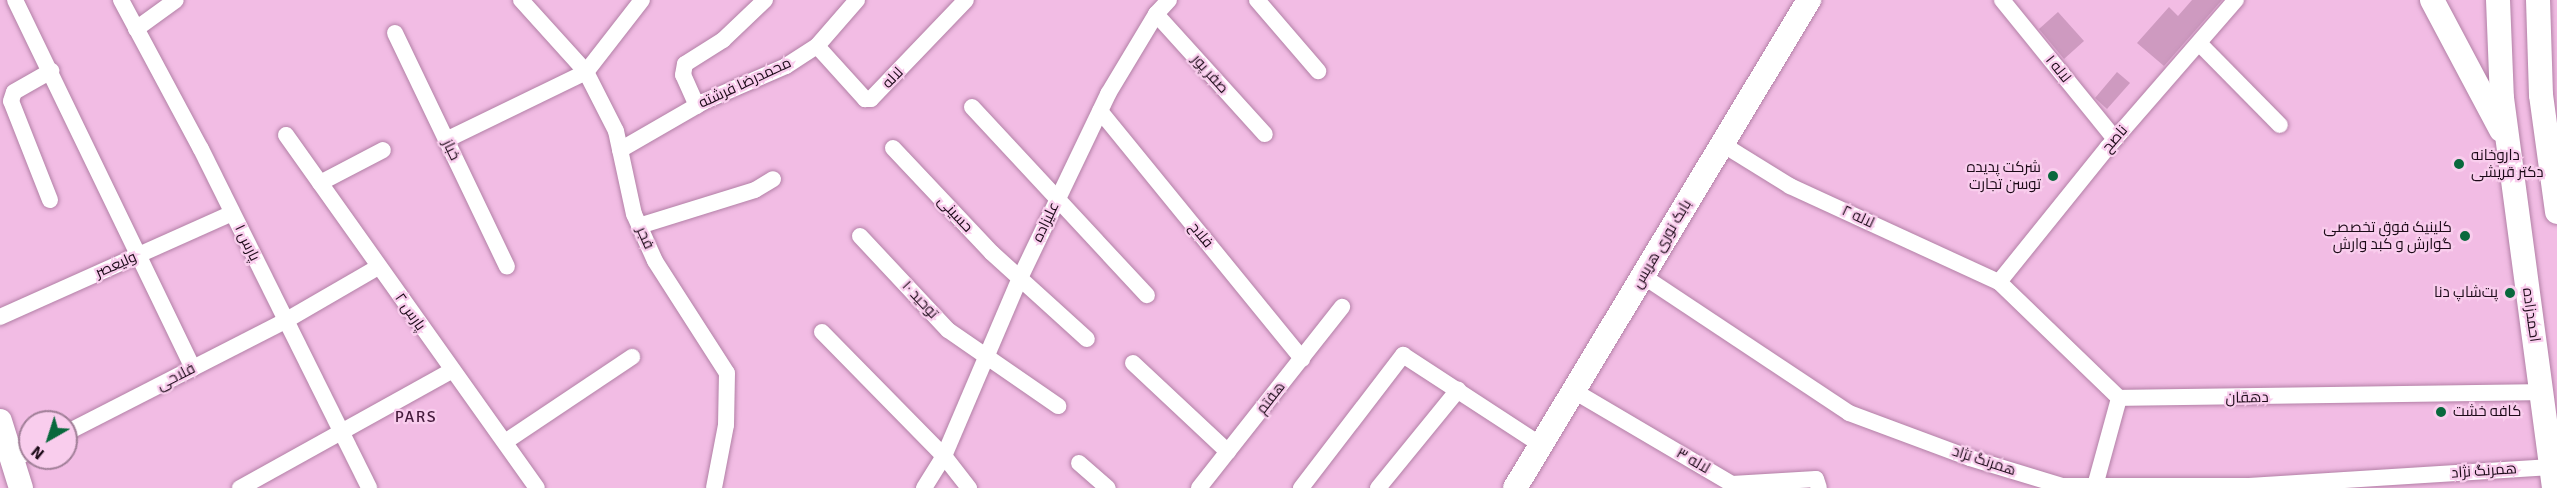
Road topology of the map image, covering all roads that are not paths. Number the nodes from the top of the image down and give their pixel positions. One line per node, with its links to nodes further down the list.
1 (15, 0): 22 (street)
2 (121, 0): 18 (street, پارس ۱)
3 (176, 0): 18 (street)
4 (521, 0): 24 (street, فجر)
5 (642, 0): 24 (street)
6 (765, 0): 25 (street)
7 (857, 0): 21 (street, محمدرضا فرشته)
8 (966, 0): 21 (street, لاله)
9 (1169, 0): 17 (street, علیزاده)
10 (1257, 0): 23 (street)
11 (1809, 0): 34 (main road, بابک نوری هریس)
12 (2002, 0): 31 (street, لاله ۱)
13 (2236, 0): 20 (street, ناصح)
14 (2432, 0): 33 (main road, احمدزاده)
15 (2498, 0): 33 (main road, احمدزاده)
16 (2538, 0): 42 (main road)
17 (1156, 14): 27 (street, علیزاده); 29 (street, صفر پور)
18 (136, 28): 43 (street, پارس ۱)
19 (395, 33): 32 (street, خباز)
20 (2199, 43): 28 (street); 31 (street, ناصح)
21 (817, 46): 25 (street, محمدرضا فرشته)
22 (51, 71): 41 (street); 46 (street)
23 (1318, 71)
24 (586, 72): 32 (street); 37 (street, فجر)
25 (697, 106): 37 (street, محمدرضا فرشته)
26 (972, 107): 40 (street)
27 (1100, 111): 40 (street, علیزاده); 60 (street, فلاح)
28 (2280, 125)
29 (1265, 134)
30 (286, 135): 39 (street, پارس ۲)
31 (2115, 139): 51 (street, ناصح)
32 (447, 140): 48 (street, خباز)
33 (2508, 142): 66 (main road, احمدزاده)
34 (1722, 144): 49 (main road, بابک نوری هریس); 51 (street, لاله ۲)
35 (893, 148): 50 (street, حسینی)
36 (383, 150): 39 (street)
37 (620, 150): 44 (street, فجر)
38 (772, 179): 44 (street)
39 (320, 183): 47 (street, پارس ۲)
40 (1058, 198): 50 (street, علیزاده); 52 (street)
41 (50, 200)
42 (2557, 212)
43 (232, 213): 46 (street, ولیعصر); 55 (street, پارس ۱)
44 (639, 226): 87 (street, فجر)
45 (860, 236): 59 (street, توحید ۱۰)
46 (138, 255): 54 (street, ولیعصر); 62 (street)
47 (378, 267): 55 (street, فلاحی); 63 (street, پارس ۲)
48 (507, 267)
49 (1643, 276): 65 (main road, بابک نوری هریس); 82 (street, همرنگ نژاد)
50 (1020, 278): 57 (street, حسینی); 59 (street, علیزاده)
51 (1999, 282): 67 (street)
52 (1148, 295)
53 (1342, 308): 60 (street, هفتم)
54 (0, 318)
55 (285, 321): 62 (street, فلاحی); 71 (street, پارس ۱)
56 (822, 332): 76 (street)
57 (1087, 339)
58 (632, 357): 72 (street)
59 (984, 358): 68 (street, توحید ۱۰); 76 (street, علیزاده)
60 (1302, 359): 75 (street, هفتم)
61 (1133, 363): 75 (street)
62 (193, 368): 70 (street, فلاحی)
63 (451, 370): 71 (street); 72 (street, پارس ۲)
64 (1458, 390): 73 (street); 91 (street); 92 (street)
65 (1574, 391): 73 (main road, بابک نوری هریس); 94 (street, لاله ۳)
66 (2541, 392): 67 (street, دهقان); 79 (main road, احمدزاده)
67 (2119, 398): 82 (street)
68 (1058, 406)
69 (0, 421): 74 (main road)
70 (78, 427)
71 (341, 433): 80 (street); 85 (street, پارس ۱)
72 (505, 442): 86 (street, پارس ۲)
73 (1541, 445): 93 (main road, بابک نوری هریس)
74 (18, 451)
75 (1228, 452): 90 (street, هفتم)
76 (942, 460): 81 (street, علیزاده); 88 (street)
77 (1079, 463): 89 (street)
78 (21, 470): 83 (main road)
79 (2552, 477): 82 (street, همرنگ نژاد)
80 (272, 481): 84 (street)
81 (926, 485)
82 (2095, 486)
83 (21, 488)
84 (240, 488)
85 (369, 488)
86 (537, 488)
87 (714, 488)
88 (969, 488)
89 (1108, 488)
90 (1199, 488)
91 (1301, 488)
92 (1378, 488)
93 (1515, 488)
94 (1819, 488)

